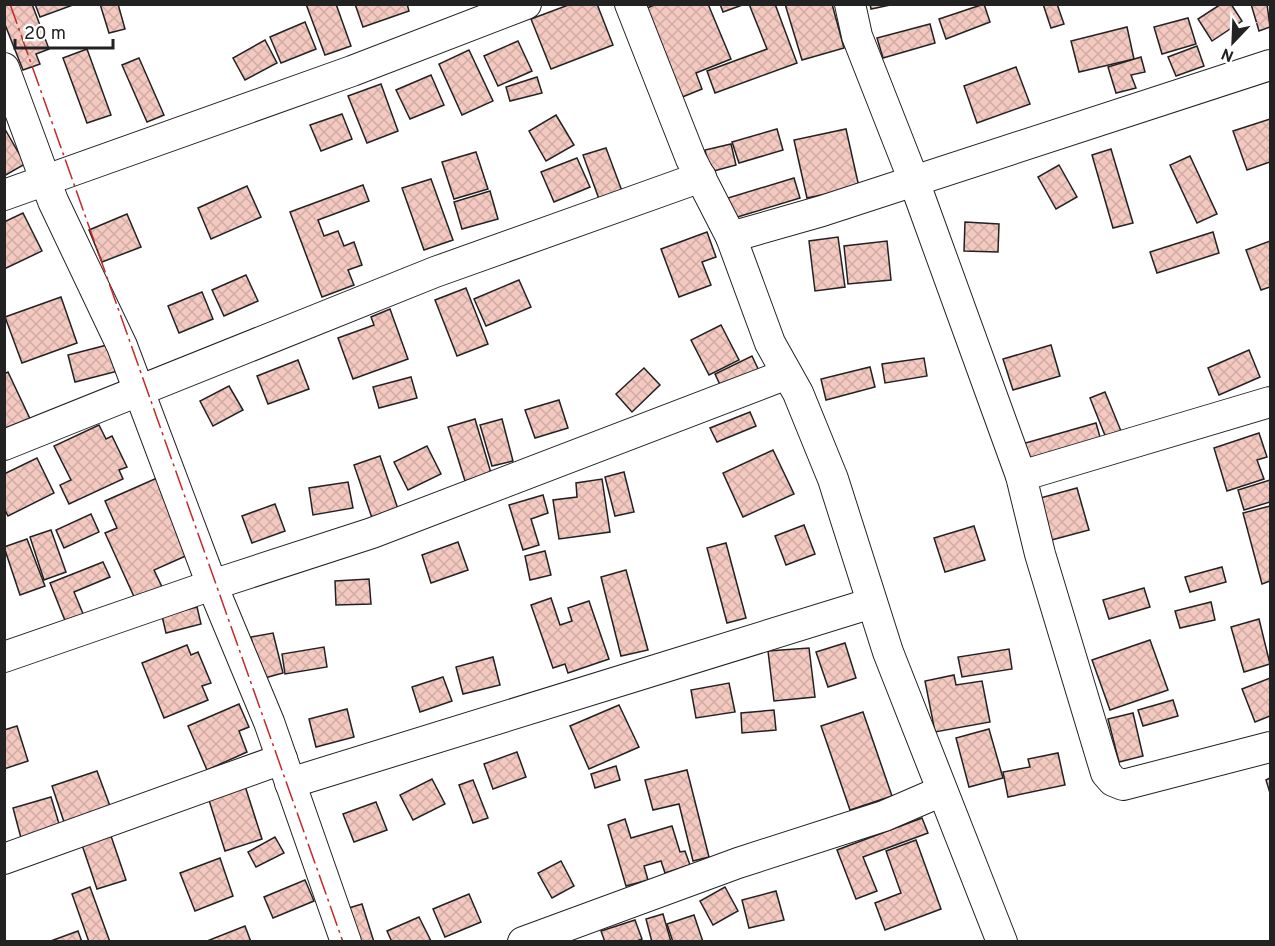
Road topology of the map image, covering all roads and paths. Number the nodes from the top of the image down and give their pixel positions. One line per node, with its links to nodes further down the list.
1 (526, 4): 7 (street)
2 (630, 4): 6 (street)
3 (850, 4): 8 (street)
4 (1270, 65): 8 (street)
5 (4, 68): 7 (street)
6 (700, 177): 10 (street); 12 (street)
7 (45, 181): 9 (street); 12 (street)
8 (914, 181): 10 (street); 15 (street)
9 (4, 195)
10 (731, 237): 11 (street)
11 (787, 374): 16 (street); 17 (street)
12 (138, 389): 14 (street); 16 (street)
13 (1270, 402): 15 (street)
14 (4, 445)
15 (1021, 476): 19 (street)
16 (212, 585): 18 (street); 20 (street)
17 (872, 603): 20 (street); 21 (street)
18 (4, 657)
19 (1270, 747)
20 (286, 771): 22 (street); 23 (street)
21 (942, 791): 24 (street); 25 (street)
22 (4, 859)
23 (346, 942)
24 (523, 942)
25 (1002, 942)

